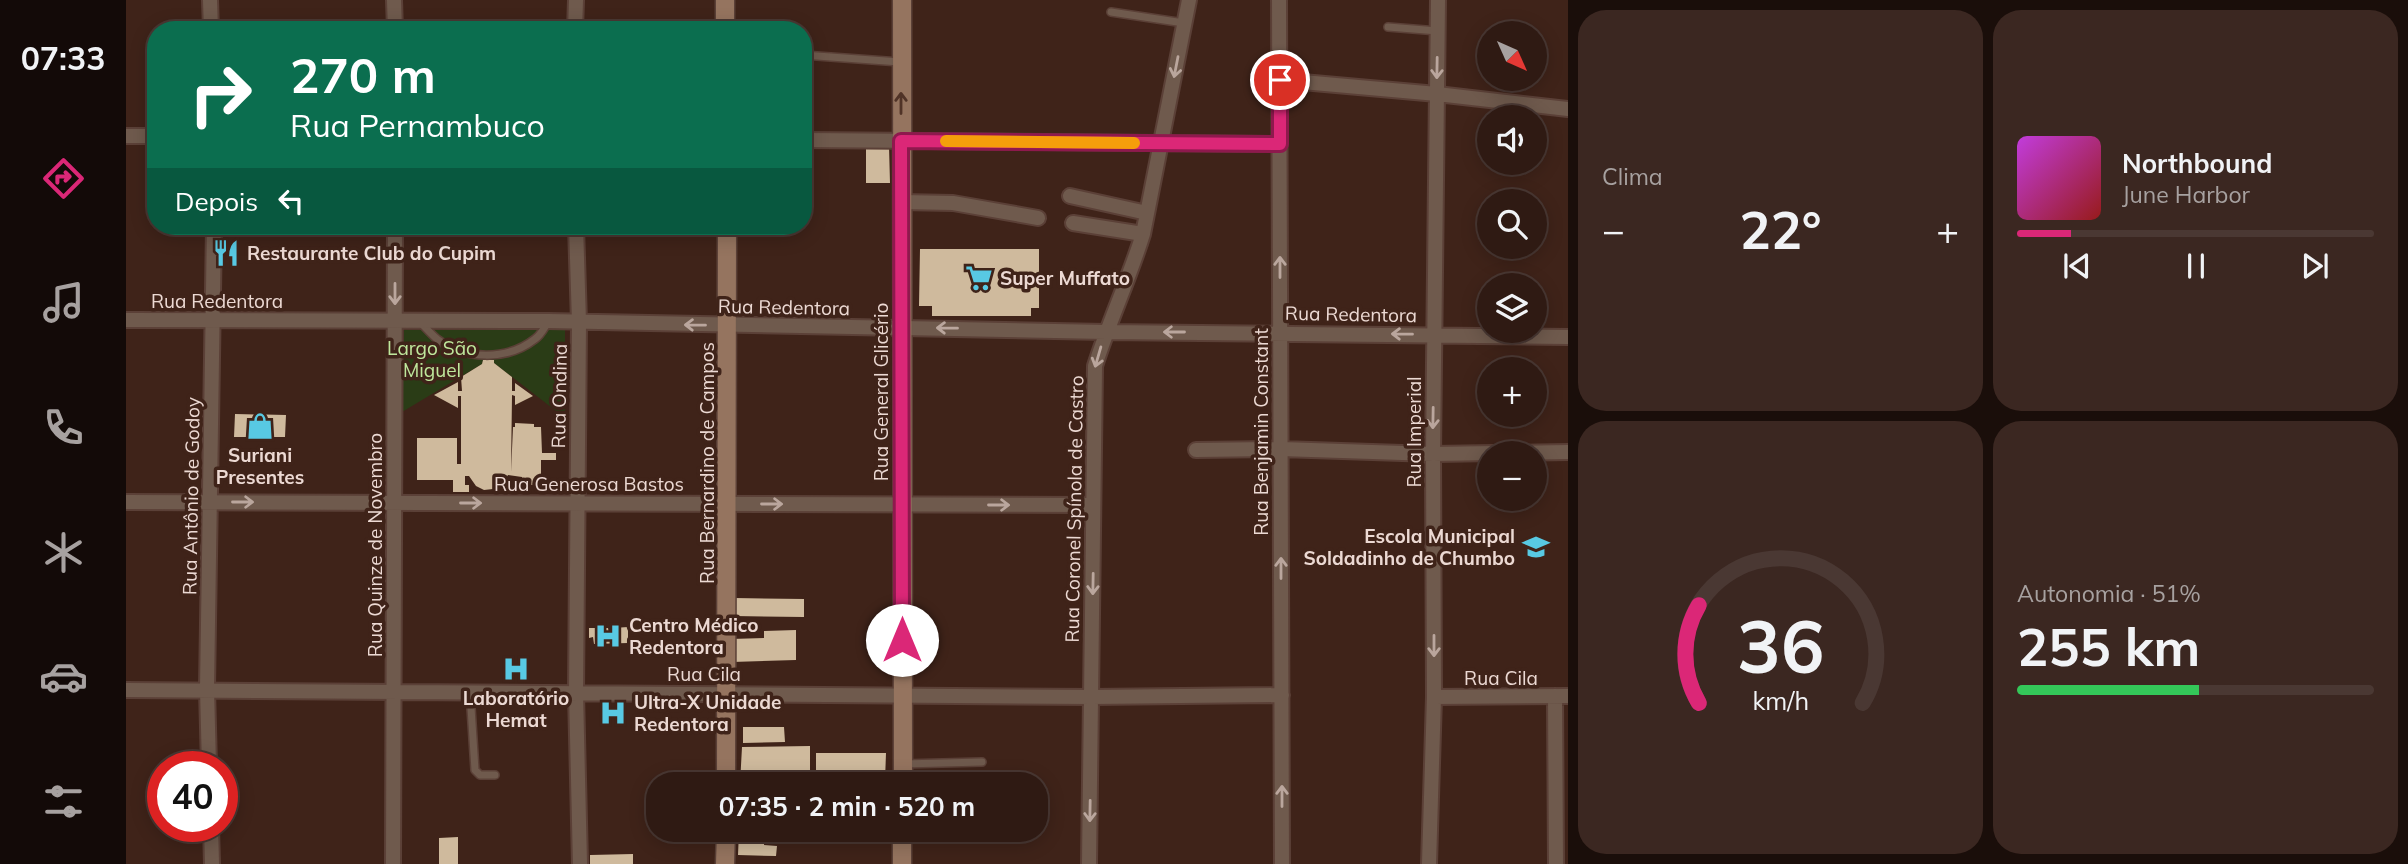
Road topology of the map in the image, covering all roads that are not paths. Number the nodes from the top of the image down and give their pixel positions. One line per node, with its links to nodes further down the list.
1 (210, 0): 10 (street)
2 (394, 0): 11 (street)
3 (576, 0): 12 (street)
4 (725, 0): 13 (street)
5 (902, 0): 18 (street, Rua General Glicério)
6 (1189, 0): 14 (street, Rua Coronel Spínola de Castro)
7 (1279, 0): 19 (street, Rua Benjamin Constant)
8 (1438, 0): 16 (street, Rua Imperial)
9 (1111, 12): 14 (lane)
10 (211, 21)
11 (395, 21)
12 (575, 21)
13 (725, 21)
14 (1184, 23): 26 (street, Rua Coronel Spínola de Castro, one-way to 26)
15 (1388, 27): 16 (lane)
16 (1438, 31): 20 (street, Rua Imperial, one-way to 20)
17 (812, 56): 18 (lane)
18 (901, 62): 25 (street, Rua General Glicério, one-way to 18)
19 (1280, 80): 20 (street); 27 (street, Rua Benjamin Constant)
20 (1437, 94): 21 (street); 48 (street, Rua Imperial)
21 (1568, 109)
22 (126, 136): 23 (street)
23 (147, 136)
24 (812, 140): 25 (street)
25 (901, 141): 26 (street); 29 (street, Rua General Glicério)
26 (1162, 143): 27 (street); 30 (street, Rua Coronel Spínola de Castro)
27 (1280, 144): 47 (street, Rua Benjamin Constant, one-way to 27)
28 (1070, 196): 30 (street)
29 (901, 202): 31 (street); 45 (street, Rua General Glicério)
30 (1147, 213): 33 (street, Rua Coronel Spínola de Castro)
31 (1038, 218)
32 (1073, 223): 33 (street)
33 (1143, 234): 46 (street, Rua Coronel Spínola de Castro)
34 (214, 235): 39 (street, Rua Antônio de Godoy)
35 (395, 235): 40 (street, Rua Quinze de Novembro, one-way to 40)
36 (576, 235): 43 (street, Rua Ondina)
37 (727, 235): 44 (street, Rua Bernardino de Campos)
38 (126, 320): 39 (street, Rua Redentora)
39 (213, 321): 40 (street, Rua Redentora); 55 (street, Rua Antônio de Godoy)
40 (394, 321): 42 (street, Rua Redentora); 56 (street, Rua Quinze de Novembro)
41 (548, 321): 42 (street, Rua Redentora); 42 (lane); 43 (street, Rua Redentora)
42 (420, 322)
43 (579, 322): 44 (street, Rua Redentora, one-way to 43); 57 (street, Rua Ondina)
44 (728, 326): 45 (street, Rua Redentora); 58 (street, Rua Bernardino de Campos)
45 (901, 327): 46 (street, Rua Redentora, one-way to 45); 59 (street, Rua General Glicério)
46 (1106, 332): 47 (street, Rua Redentora, one-way to 46); 60 (street, Rua Coronel Spínola de Castro, one-way to 60)
47 (1280, 332): 48 (street, Rua Redentora, one-way to 47); 50 (street, Rua Benjamin Constant)
48 (1434, 334): 49 (street, Rua Redentora); 53 (street, Rua Imperial, one-way to 53)
49 (1568, 337)
50 (1281, 449): 51 (street); 53 (street); 68 (street, Rua Benjamin Constant, one-way to 50)
51 (1196, 450)
52 (1568, 452): 53 (street)
53 (1433, 454): 71 (street, Rua Imperial, one-way to 71)
54 (126, 502): 55 (street, Rua Generosa Bastos)
55 (210, 502): 56 (street, Rua Generosa Bastos, one-way to 56); 61 (street, Rua Antônio de Godoy)
56 (393, 503): 57 (street, Rua Generosa Bastos, one-way to 57); 63 (street, Rua Quinze de Novembro)
57 (578, 503): 58 (street, Rua Generosa Bastos); 65 (street, Rua Ondina)
58 (728, 504): 59 (street, Rua Generosa Bastos, one-way to 59); 66 (street, Rua Bernardino de Campos)
59 (902, 504): 60 (street, Rua Generosa Bastos, one-way to 60); 67 (street, Rua General Glicério)
60 (1093, 505): 70 (street, Rua Coronel Spínola de Castro, one-way to 70)
61 (207, 689): 62 (street, Rua Cila); 63 (street, Rua Cila); 72 (street, Rua Antônio de Godoy)
62 (126, 690)
63 (394, 690): 64 (street, Rua Cila); 82 (street, Rua Quinze de Novembro)
64 (470, 692): 65 (street, Rua Cila); 77 (lane)
65 (576, 693): 66 (street, Rua Cila); 83 (street, Rua Ondina)
66 (728, 694): 67 (street, Rua Cila); 75 (street, Rua Bernardino de Campos)
67 (902, 695): 70 (street, Rua Cila); 74 (street, Rua General Glicério)
68 (1282, 695): 70 (street, Rua Cila); 87 (street, Rua Benjamin Constant, one-way to 68)
69 (1561, 696): 71 (street, Rua Cila); 89 (street)
70 (1092, 697): 86 (street, Rua Coronel Spínola de Castro, one-way to 86)
71 (1434, 697): 88 (street, Rua Imperial)
72 (209, 751)
73 (982, 762): 74 (lane)
74 (902, 764): 76 (street, Rua General Glicério)
75 (726, 772)
76 (902, 772)
77 (495, 775)
78 (211, 842): 81 (street)
79 (726, 842): 84 (street)
80 (902, 842): 85 (street)
81 (212, 864)
82 (393, 864)
83 (580, 864)
84 (725, 864)
85 (902, 864)
86 (1089, 864)
87 (1282, 864)
88 (1429, 864)
89 (1556, 864)

